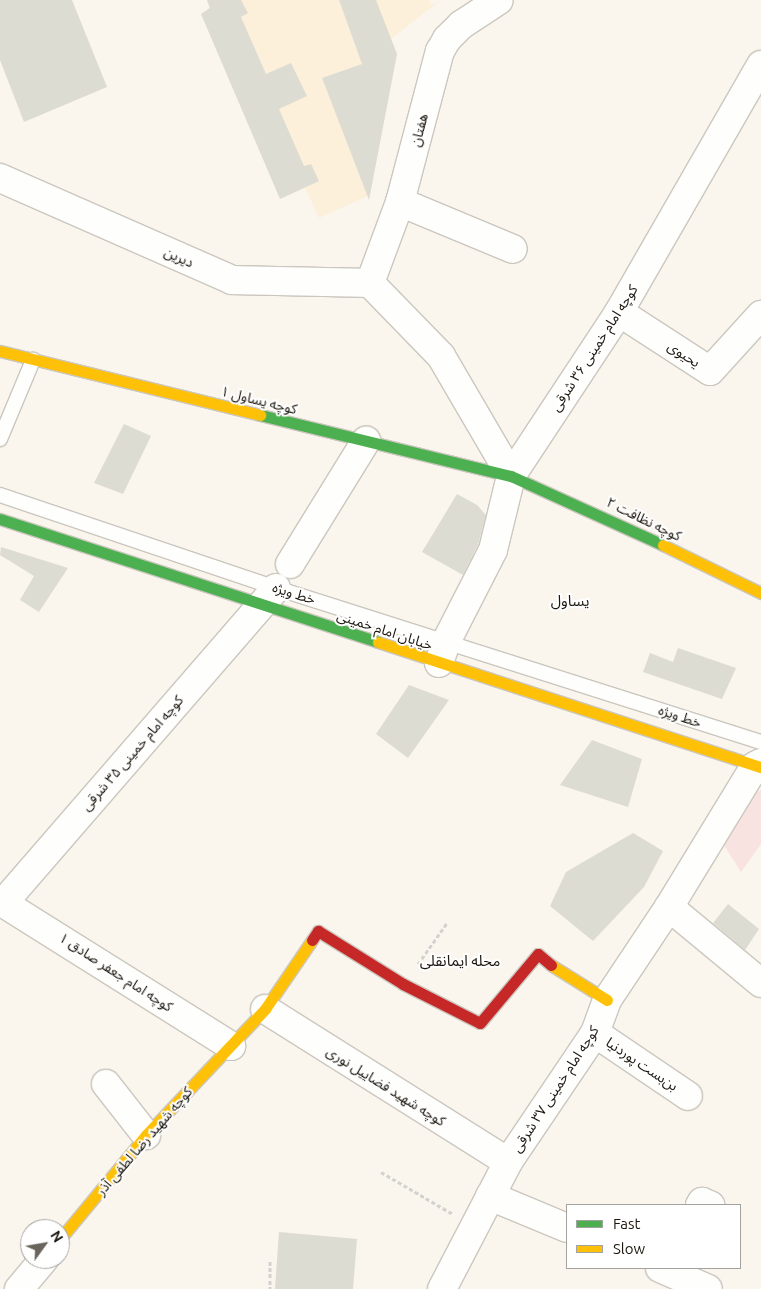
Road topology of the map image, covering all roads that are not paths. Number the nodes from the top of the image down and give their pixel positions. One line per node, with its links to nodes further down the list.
1 (499, 0): 4 (street, هفتان)
2 (761, 65): 7 (street, کوچه امام خمینی ۳۶ شرقی)
3 (0, 178): 6 (street, دیرین)
4 (400, 202): 5 (street); 6 (street, هفتان)
5 (513, 249)
6 (370, 283): 13 (street)
7 (619, 312): 8 (street, یحیوی); 13 (street, کوچه امام خمینی ۳۶ شرقی)
8 (761, 315)
9 (0, 351): 10 (street, کوچه یساول ۱)
10 (33, 360): 11 (lane); 12 (street, کوچه یساول ۱)
11 (0, 440)
12 (366, 441): 13 (street, کوچه یساول ۱); 16 (street)
13 (512, 476): 17 (street, کوچه نظافت ۲); 19 (street, کوچه امام خمینی ۳۶ شرقی)
14 (0, 495): 18 (lane, خط ویژه)
15 (0, 519): 18 (street, خیابان امام خمینی)
16 (290, 564)
17 (761, 593)
18 (268, 597): 19 (lane, خط ویژه); 19 (street, خیابان امام خمینی); 21 (street, کوچه امام خمینی ۳۵ شرقی)
19 (443, 651): 20 (lane, خط ویژه); 20 (street, خیابان امام خمینی)
20 (760, 760): 22 (street, کوچه امام خمینی ۳۷ شرقی)
21 (2, 901): 27 (street, کوچه امام جعفر صادق ۱)
22 (670, 907): 23 (street); 24 (street, کوچه امام خمینی ۳۷ شرقی)
23 (761, 983)
24 (607, 1000): 25 (street, کوچه شهید رضا لطفی آذر); 26 (street, کوچه امام خمینی ۳۷ شرقی)
25 (265, 1009): 27 (street, کوچه شهید رضا لطفی آذر); 31 (street, کوچه شهید فضاییل نوری)
26 (594, 1033): 29 (street, بن‌بست پوردنیا); 31 (street, کوچه امام خمینی ۳۷ شرقی)
27 (231, 1046): 30 (street, کوچه شهید رضا لطفی آذر)
28 (106, 1084): 30 (street)
29 (688, 1096)
30 (146, 1135): 33 (street, کوچه شهید رضا لطفی آذر)
31 (508, 1162): 32 (street, کوچه امام خمینی ۳۷ شرقی)
32 (490, 1196): 34 (street); 38 (street, کوچه امام خمینی ۳۷ شرقی)
33 (70, 1227)
34 (566, 1228)
35 (36, 1269): 37 (street)
36 (666, 1269): 39 (street)
37 (19, 1289)
38 (442, 1289)
39 (708, 1289)

